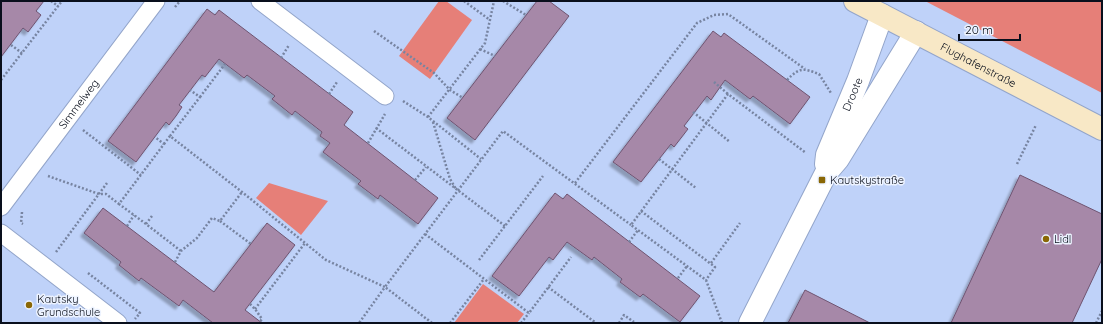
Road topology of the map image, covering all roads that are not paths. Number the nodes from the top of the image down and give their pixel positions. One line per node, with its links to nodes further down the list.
1 (156, 1): 9 (street, Simmelweg)
2 (260, 1): 6 (street)
3 (855, 1): 4 (main road, Flughafenstraße)
4 (882, 15): 5 (main road, Flughafenstraße); 8 (street, Droote)
5 (916, 32): 7 (main road, Flughafenstraße); 8 (street, Droote)
6 (385, 96)
7 (1102, 130)
8 (826, 173): 12 (street, Droote)
9 (1, 207)
10 (1, 233): 11 (street)
11 (118, 323)
12 (750, 323)

